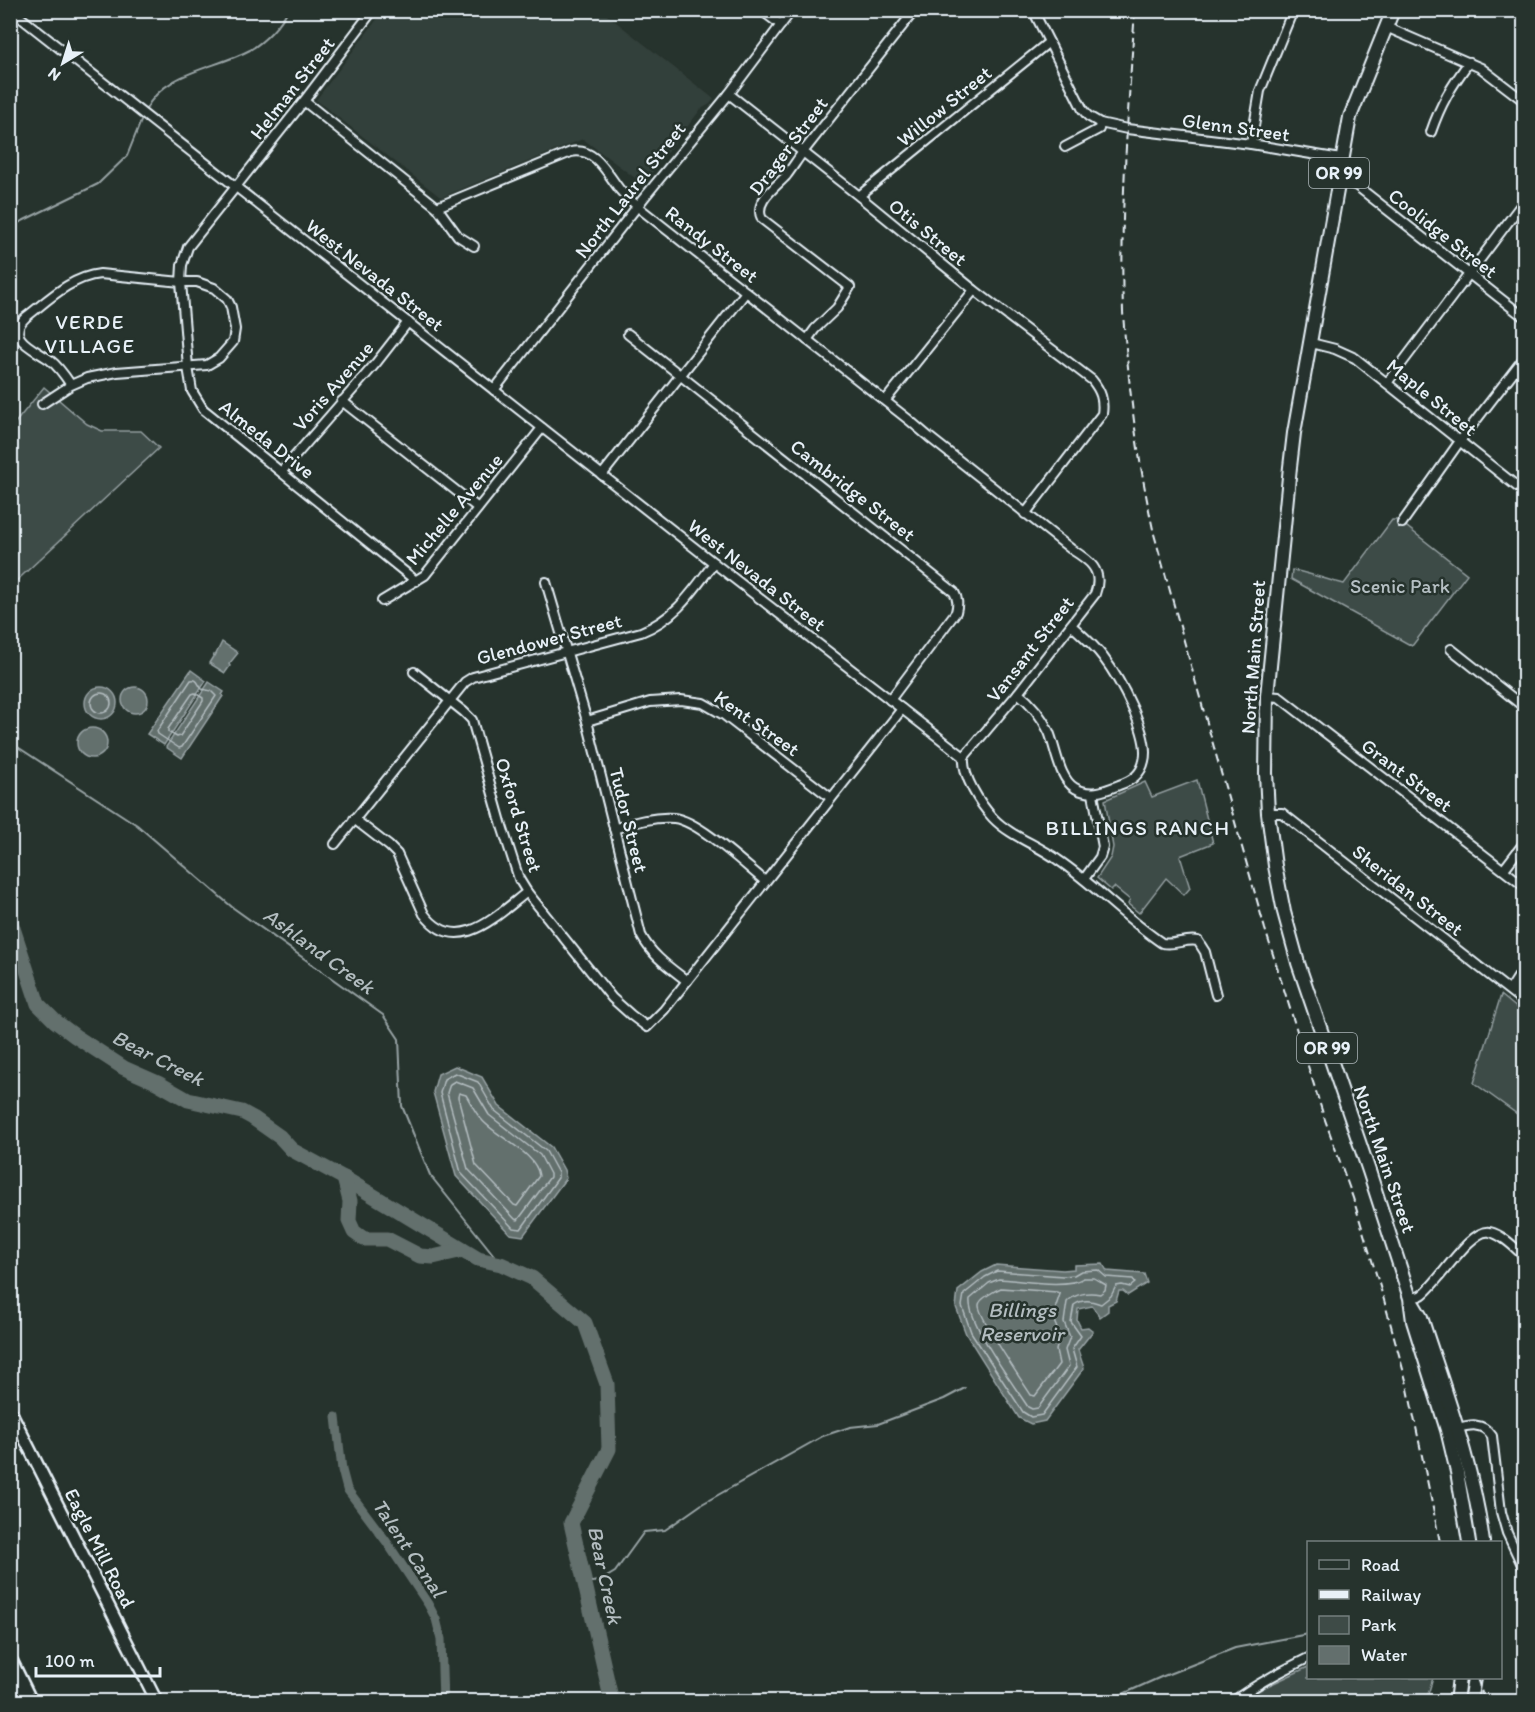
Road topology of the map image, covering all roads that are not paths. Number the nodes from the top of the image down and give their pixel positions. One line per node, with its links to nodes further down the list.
1 (11, 10): 23 (street, West Nevada Street)
2 (373, 10): 14 (street, Helman Street)
3 (761, 10): 9 (street)
4 (792, 10): 9 (street, North Laurel Street)
5 (915, 10): 20 (street, Drager Street)
6 (1034, 10): 11 (street)
7 (1293, 10): 18 (street)
8 (1392, 10): 10 (main road, North Main Street / OR 99)
9 (781, 26): 13 (street, North Laurel Street)
10 (1386, 27): 12 (street); 21 (main road, North Main Street / OR 99)
11 (1049, 42): 16 (street, Glenn Street); 24 (street, Willow Street)
12 (1469, 62): 15 (street); 17 (street)
13 (729, 94): 20 (street, Otis Street); 27 (street, North Laurel Street)
14 (304, 101): 23 (street, Helman Street); 26 (street)
15 (1524, 101)
16 (1100, 123): 18 (street, Glenn Street); 19 (street)
17 (1431, 132)
18 (1251, 144): 21 (street, Glenn Street)
19 (1065, 147)
20 (803, 152): 24 (street, Otis Street); 36 (street, Drager Street)
21 (1341, 159): 22 (main road, North Main Street / OR 99)
22 (1338, 181): 29 (street, Coolidge Street); 37 (main road, North Main Street / OR 99)
23 (236, 186): 30 (street, Almeda Drive); 34 (street, West Nevada Street)
24 (859, 196): 31 (street, Otis Street)
25 (1524, 201): 29 (street)
26 (437, 207): 27 (street, Randy Street); 28 (street)
27 (638, 207): 32 (street, Randy Street); 43 (street, North Laurel Street)
28 (474, 246)
29 (1469, 275): 33 (street, Coolidge Street); 41 (street)
30 (181, 282): 39 (street, Almeda Drive); 39 (street); 42 (street)
31 (974, 290): 44 (street); 53 (street, Otis Street)
32 (746, 292): 36 (street, Randy Street); 40 (street)
33 (1524, 317)
34 (408, 322): 43 (street, West Nevada Street); 45 (street, Voris Avenue)
35 (628, 334): 40 (street, Cambridge Street)
36 (807, 340): 44 (street, Randy Street)
37 (1311, 343): 41 (street, Maple Street); 65 (main road, North Main Street / OR 99)
38 (1524, 358): 48 (street)
39 (188, 367): 42 (street); 49 (street, Almeda Drive)
40 (680, 375): 50 (street); 67 (street, Cambridge Street)
41 (1387, 383): 48 (street, Maple Street)
42 (71, 385): 46 (street)
43 (494, 390): 47 (street, West Nevada Street)
44 (885, 400): 53 (street, Randy Street)
45 (342, 401): 49 (street, Voris Avenue); 52 (street)
46 (42, 404)
47 (542, 428): 50 (street, West Nevada Street); 52 (street, Michelle Avenue)
48 (1460, 441): 51 (street, Maple Street); 54 (street)
49 (282, 471): 57 (street, Almeda Drive)
50 (602, 475): 56 (street, West Nevada Street)
51 (1524, 492)
52 (478, 508): 57 (street, Michelle Avenue)
53 (1025, 514): 55 (street, Randy Street)
54 (1402, 523)
55 (1084, 557): 60 (street, Vansant Street)
56 (714, 563): 62 (street, Glendower Street); 67 (street, West Nevada Street)
57 (416, 581): 59 (street, Michelle Avenue)
58 (546, 582): 62 (street, Tudor Street)
59 (382, 601)
60 (1071, 625): 64 (street, Vansant Street); 72 (street)
61 (1451, 649): 68 (street)
62 (566, 651): 66 (street, Glendower Street); 70 (street, Tudor Street)
63 (414, 672): 66 (street, Oxford Street)
64 (1018, 693): 71 (street, Vansant Street); 72 (street)
65 (1268, 696): 74 (main road, North Main Street / OR 99); 79 (street, Grant Street)
66 (450, 700): 75 (street, Glendower Street); 83 (street, Oxford Street)
67 (890, 700): 69 (street, West Nevada Street)
68 (1524, 707)
69 (902, 709): 71 (street, West Nevada Street); 73 (street)
70 (586, 721): 73 (street, Kent Street); 76 (street, Tudor Street)
71 (964, 757): 80 (street)
72 (1093, 794): 80 (street)
73 (831, 798): 81 (street)
74 (1268, 813): 86 (street, Sheridan Street); 90 (main road, North Main Street / OR 99)
75 (354, 819): 78 (street, Glendower Street); 83 (street)
76 (614, 829): 81 (street); 85 (street, Tudor Street)
77 (1524, 843): 79 (street)
78 (335, 844)
79 (1504, 869): 82 (street, Grant Street)
80 (1084, 879): 87 (street)
81 (765, 881): 85 (street)
82 (1524, 886)
83 (527, 892): 85 (street, Oxford Street)
84 (1524, 968): 86 (street)
85 (687, 981)
86 (1510, 990): 88 (street, Sheridan Street)
87 (1216, 995)
88 (1524, 1002)
89 (1524, 1256): 90 (street)
90 (1410, 1298): 92 (main road, North Main Street / OR 99)
91 (10, 1410): 101 (street, Eagle Mill Road)
92 (1453, 1429): 93 (main road, OR 99); 94 (main road, OR 99); 95 (street)
93 (1469, 1541)
94 (1483, 1541)
95 (1524, 1569)
96 (1307, 1658): 102 (street)
97 (10, 1663): 100 (highway)
98 (1460, 1679): 103 (main road)
99 (1474, 1679): 104 (main road)
100 (29, 1701)
101 (157, 1701)
102 (1232, 1701)
103 (1455, 1701)
104 (1470, 1701)

